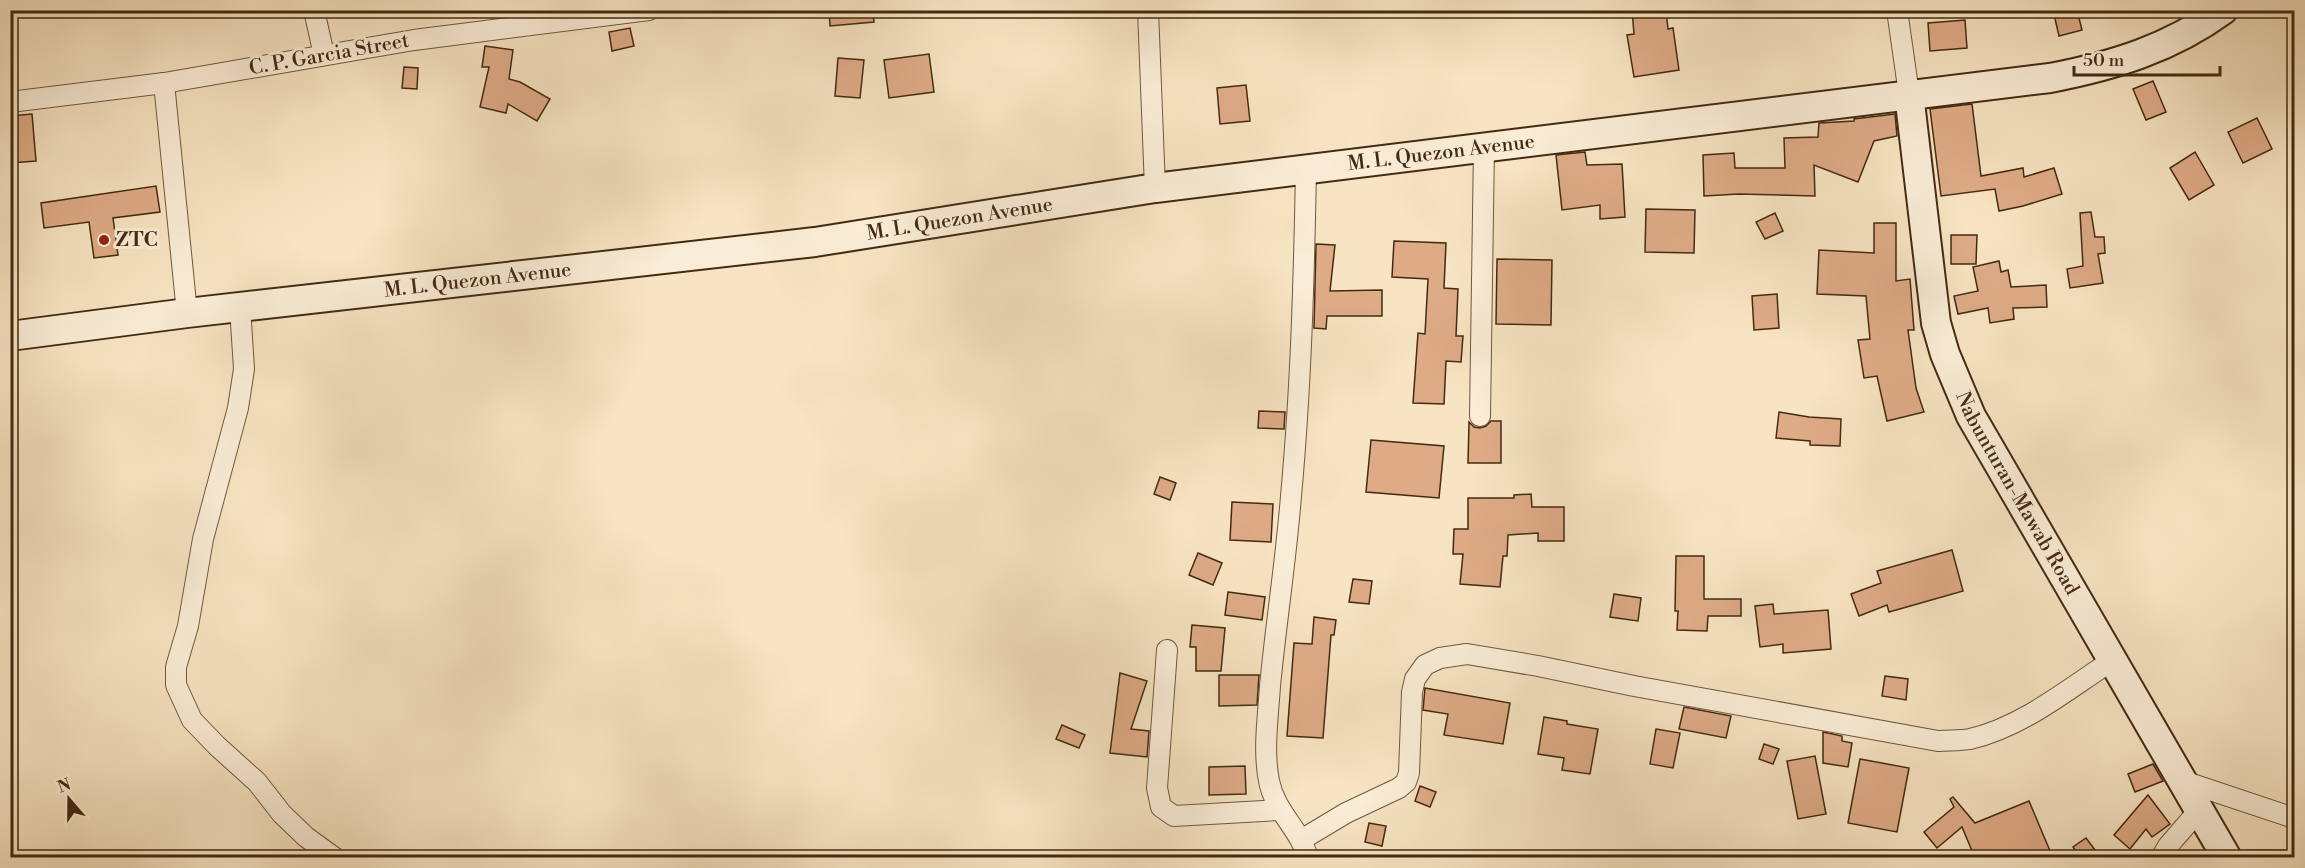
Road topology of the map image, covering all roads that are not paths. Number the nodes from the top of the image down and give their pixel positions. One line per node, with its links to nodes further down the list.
1 (314, 10): 7 (street)
2 (649, 10): 6 (street, C. P. Garcia Street)
3 (1148, 10): 13 (street)
4 (1897, 10): 9 (street)
5 (2223, 10): 9 (main road, M. L. Quezon Avenue)
6 (526, 19): 7 (street, C. P. Garcia Street)
7 (324, 55): 8 (street, C. P. Garcia Street)
8 (164, 84): 10 (street, C. P. Garcia Street); 15 (street)
9 (1909, 94): 11 (main road, M. L. Quezon Avenue); 19 (main road, Nabunturan-Mawab Road)
10 (10, 102)
11 (1484, 147): 12 (main road, M. L. Quezon Avenue); 17 (street)
12 (1305, 169): 13 (main road, M. L. Quezon Avenue); 21 (street)
13 (1155, 188): 14 (main road, M. L. Quezon Avenue)
14 (240, 307): 15 (main road, M. L. Quezon Avenue); 25 (street)
15 (187, 313): 16 (main road, M. L. Quezon Avenue)
16 (10, 336)
17 (1480, 416)
18 (1167, 650): 21 (street)
19 (2113, 660): 20 (main road, Nabunturan-Mawab Road); 24 (street)
20 (2186, 782): 22 (street); 23 (main road, Nabunturan-Mawab Road)
21 (1279, 810): 24 (street)
22 (2295, 818)
23 (2207, 820): 26 (street); 27 (main road, Nabunturan-Mawab Road)
24 (1304, 849)
25 (335, 858)
26 (2161, 858)
27 (2227, 858)

